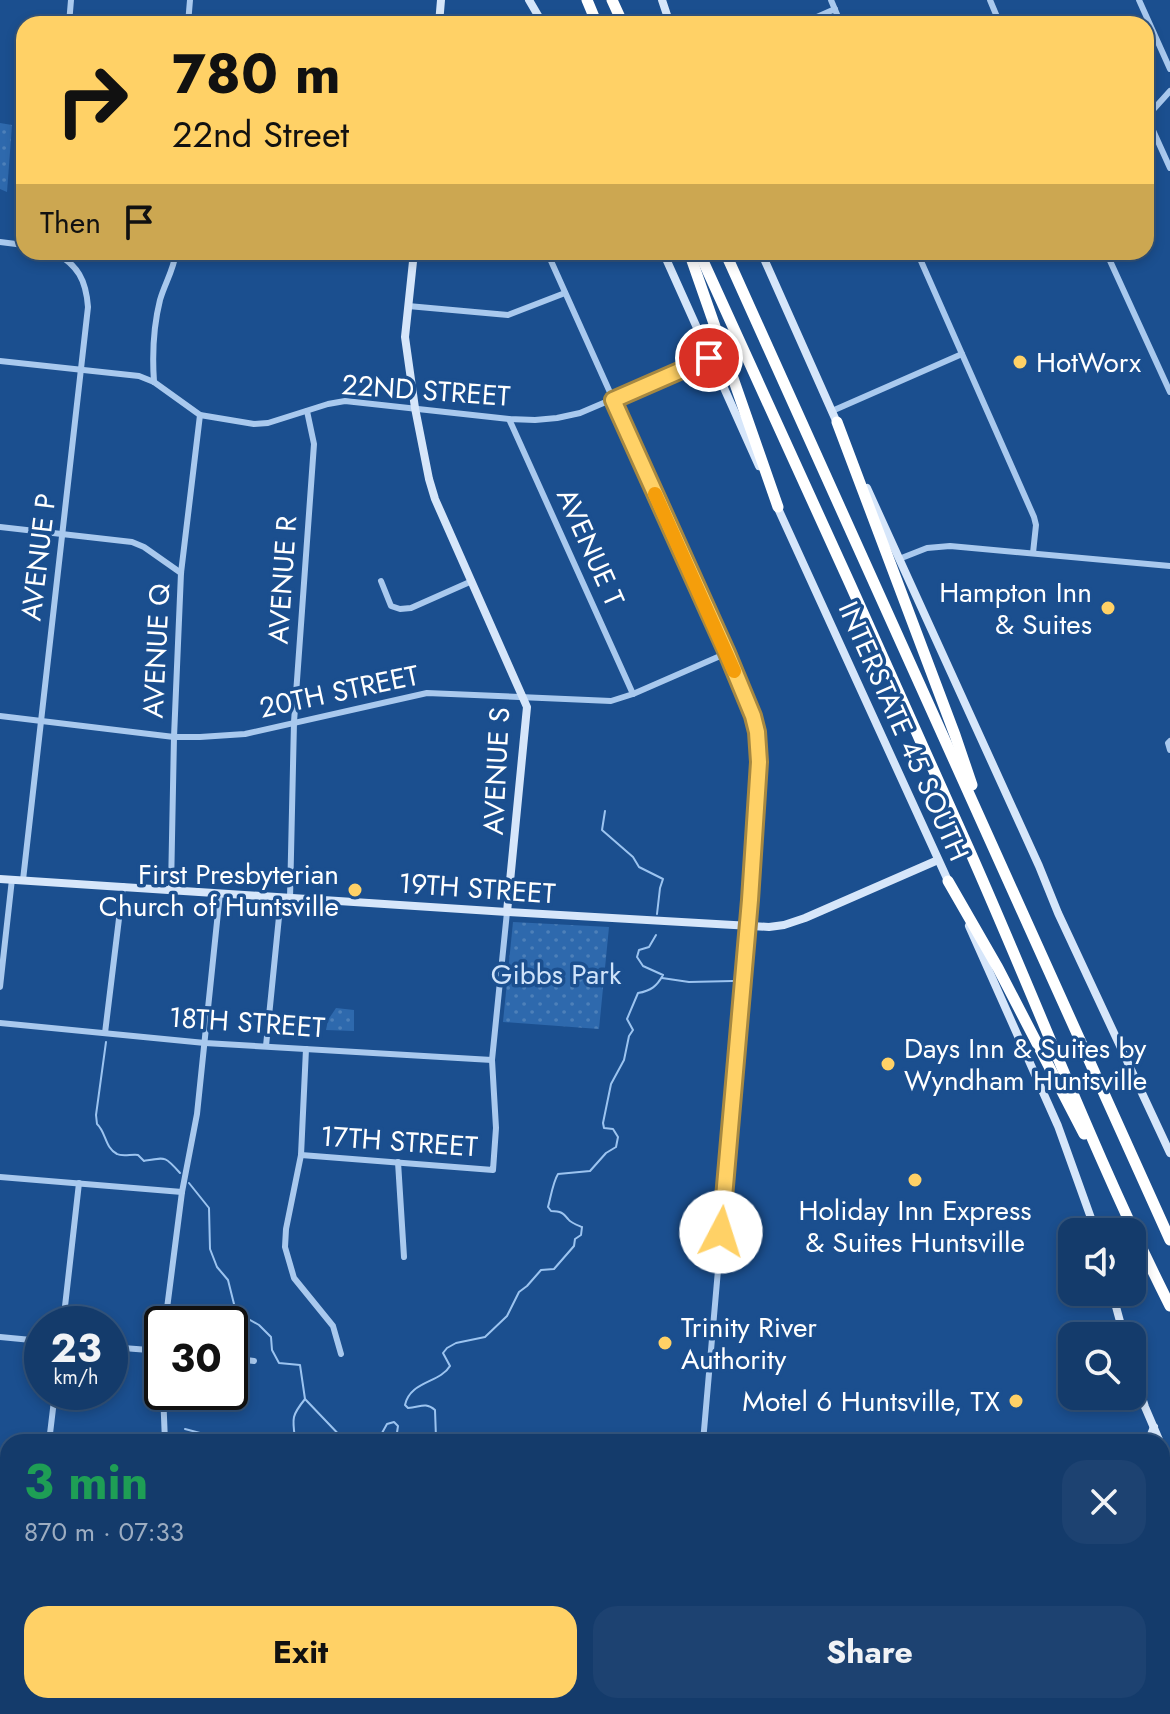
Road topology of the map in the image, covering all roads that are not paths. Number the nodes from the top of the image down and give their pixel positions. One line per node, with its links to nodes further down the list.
1 (831, 0): 2 (street)
2 (835, 9): 3 (street); 4 (street)
3 (819, 16)
4 (838, 16)
5 (1154, 33): 6 (street)
6 (1170, 69)
7 (1170, 91): 8 (street)
8 (1154, 109)
9 (1154, 133): 10 (street)
10 (1170, 168)
11 (68, 260): 27 (street, AVENUE P)
12 (175, 260): 28 (street)
13 (413, 260): 23 (main road, AVENUE S)
14 (551, 260): 22 (street)
15 (666, 260): 25 (main road, INTERSTATE 45 SOUTH)
16 (692, 260): 36 (highway)
17 (703, 260): 82 (highway)
18 (729, 260): 54 (highway)
19 (767, 260): 34 (main road)
20 (921, 260): 24 (street)
21 (1110, 260): 29 (street)
22 (565, 293): 23 (street); 30 (street)
23 (408, 306): 31 (main road, AVENUE S)
24 (962, 354): 34 (street); 39 (street)
25 (709, 358): 30 (street, 22ND STREET); 36 (main road, INTERSTATE 45 SOUTH)
26 (0, 361): 27 (street, 22ND STREET)
27 (82, 370): 28 (street, 22ND STREET); 38 (street, AVENUE P)
28 (154, 382): 33 (street, 22ND STREET)
29 (1170, 392)
30 (613, 400): 35 (street, 22ND STREET); 45 (street)
31 (415, 408): 32 (street, 22ND STREET); 35 (street, 22ND STREET); 44 (main road, AVENUE S)
32 (307, 411): 33 (street, 22ND STREET); 50 (street, AVENUE R)
33 (200, 415): 42 (street, AVENUE Q)
34 (835, 417): 40 (main road); 54 (highway)
35 (509, 419): 46 (street, AVENUE T)
36 (778, 507): 55 (main road, INTERSTATE 45 SOUTH)
37 (0, 527): 38 (street)
38 (63, 534): 42 (street); 49 (street, AVENUE P)
39 (1033, 553): 40 (street); 41 (street)
40 (899, 559): 73 (main road)
41 (1170, 566)
42 (181, 573): 51 (street, AVENUE Q)
43 (381, 581): 44 (street)
44 (472, 581): 47 (main road, AVENUE S)
45 (727, 653): 46 (street, 20TH STREET); 65 (street)
46 (633, 694): 47 (street, 20TH STREET)
47 (523, 697): 50 (street, 20TH STREET); 64 (main road, AVENUE S)
48 (0, 716): 49 (street, 20TH STREET)
49 (42, 720): 51 (street, 20TH STREET); 58 (street, AVENUE P)
50 (294, 722): 51 (street, 20TH STREET); 63 (street, AVENUE R)
51 (174, 737): 61 (street, AVENUE Q)
52 (1170, 741): 53 (street)
53 (1170, 750)
54 (992, 846): 83 (highway)
55 (938, 860): 59 (main road, INTERSTATE 45 SOUTH); 65 (main road, 19TH STREET)
56 (0, 879): 57 (main road, 19TH STREET)
57 (12, 879): 58 (main road, 19TH STREET); 66 (street)
58 (23, 880): 60 (main road, 19TH STREET)
59 (948, 881): 80 (main road, INTERSTATE 45 SOUTH); 81 (highway)
60 (123, 886): 61 (main road, 19TH STREET); 68 (street)
61 (171, 889): 62 (main road, 19TH STREET)
62 (220, 893): 63 (main road, 19TH STREET); 69 (street)
63 (286, 898): 64 (main road, 19TH STREET); 70 (street, AVENUE R)
64 (507, 912): 65 (main road, 19TH STREET); 72 (street, AVENUE S)
65 (748, 926): 100 (street)
66 (0, 987)
67 (0, 1023): 68 (street, 18TH STREET)
68 (105, 1033): 69 (street, 18TH STREET)
69 (205, 1043): 70 (street, 18TH STREET); 79 (street)
70 (266, 1046): 71 (street, 18TH STREET)
71 (306, 1049): 72 (street, 18TH STREET); 74 (street)
72 (492, 1060): 76 (street, AVENUE S)
73 (1170, 1153)
74 (301, 1155): 75 (street, 17TH STREET); 91 (street)
75 (398, 1162): 76 (street, 17TH STREET); 84 (street)
76 (493, 1170)
77 (0, 1177): 78 (street)
78 (79, 1183): 79 (street); 86 (street)
79 (182, 1192): 87 (street)
80 (1091, 1218)
81 (1126, 1218)
82 (1128, 1218)
83 (1170, 1240)
84 (404, 1257)
85 (1146, 1257): 88 (highway)
86 (65, 1306)
87 (167, 1306)
88 (1170, 1306)
89 (0, 1337): 90 (street)
90 (24, 1339)
91 (341, 1354)
92 (248, 1360): 93 (street)
93 (254, 1361)
94 (1146, 1409): 97 (main road)
95 (53, 1410): 98 (street)
96 (164, 1410): 99 (street)
97 (1154, 1427): 101 (main road); 102 (main road)
98 (50, 1434)
99 (165, 1434)
100 (704, 1434)
101 (1151, 1434)
102 (1157, 1434)

